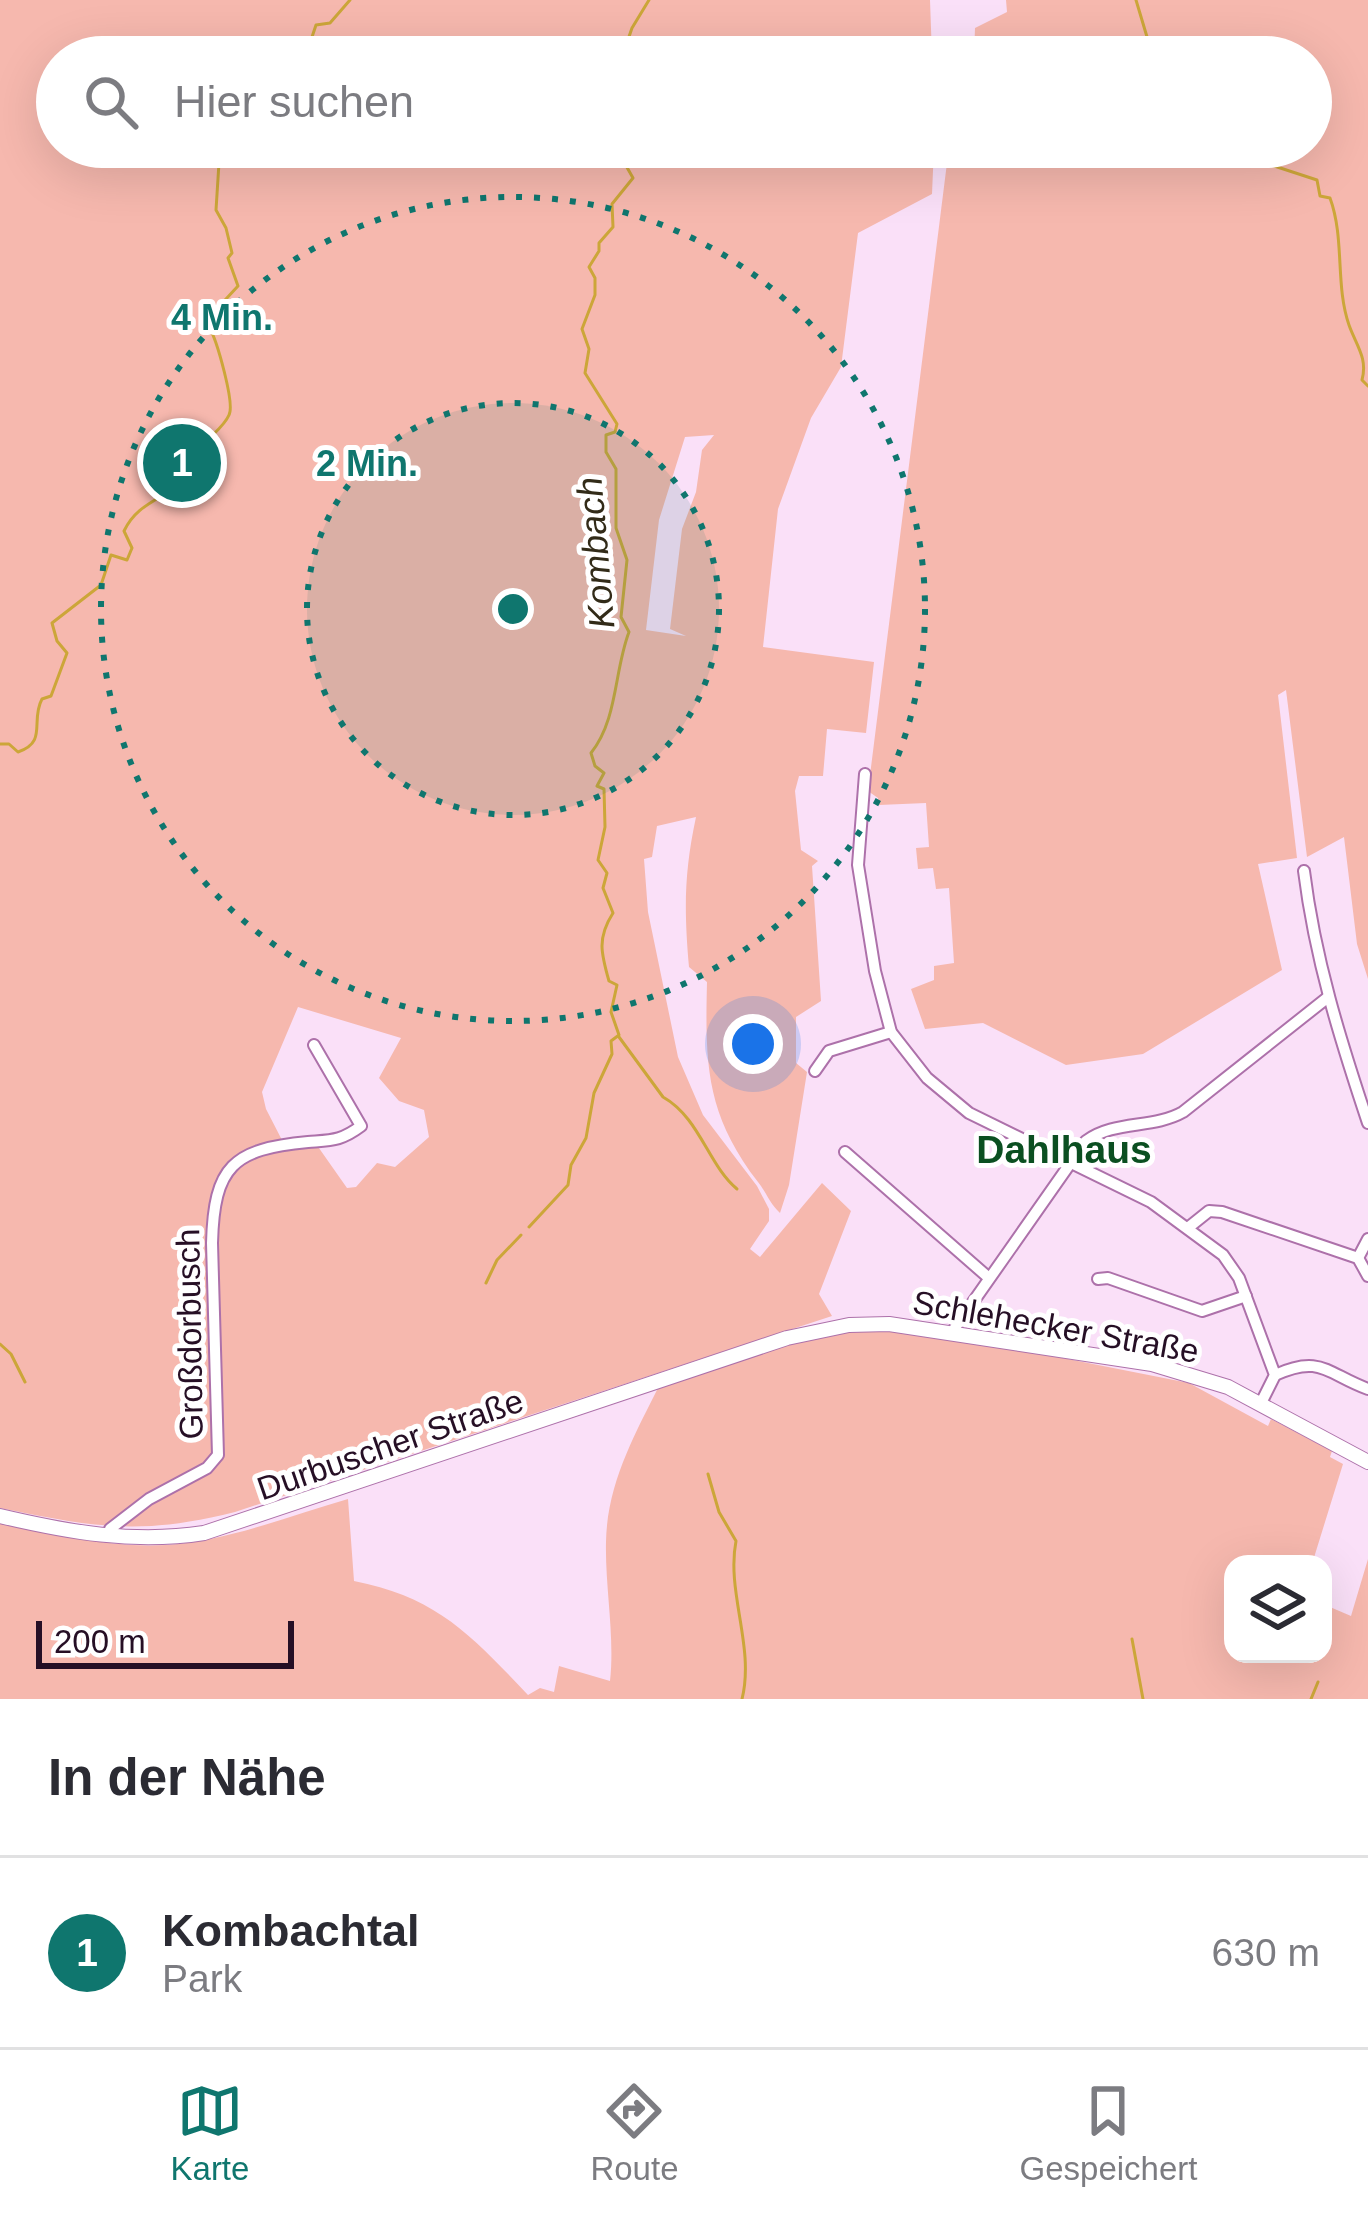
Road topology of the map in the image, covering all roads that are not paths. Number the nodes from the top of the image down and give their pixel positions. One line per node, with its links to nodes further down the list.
1 (865, 775): 4 (street)
2 (1304, 871): 3 (street)
3 (1327, 998): 7 (street); 9 (street)
4 (891, 1032): 6 (street); 9 (street)
5 (314, 1045): 24 (street, Großdorbusch)
6 (815, 1071)
7 (1368, 1123)
8 (845, 1152): 14 (street)
9 (1071, 1161): 10 (street); 14 (street)
10 (1189, 1227): 12 (street); 16 (street)
11 (1368, 1239): 12 (street)
12 (1358, 1258): 13 (street)
13 (1368, 1276)
14 (989, 1278): 17 (street)
15 (1098, 1279): 16 (street)
16 (1246, 1295): 19 (street)
17 (952, 1332): 18 (main road, Schlehecker Straße); 21 (main road, Schlehecker Straße)
18 (788, 1338): 24 (main road, Durbuscher Straße)
19 (1275, 1375): 20 (street); 21 (street)
20 (1368, 1389)
21 (1262, 1403): 22 (main road, Schlehecker Straße)
22 (1368, 1462)
23 (0, 1516): 24 (main road, Durbuscher Straße)
24 (108, 1536)

